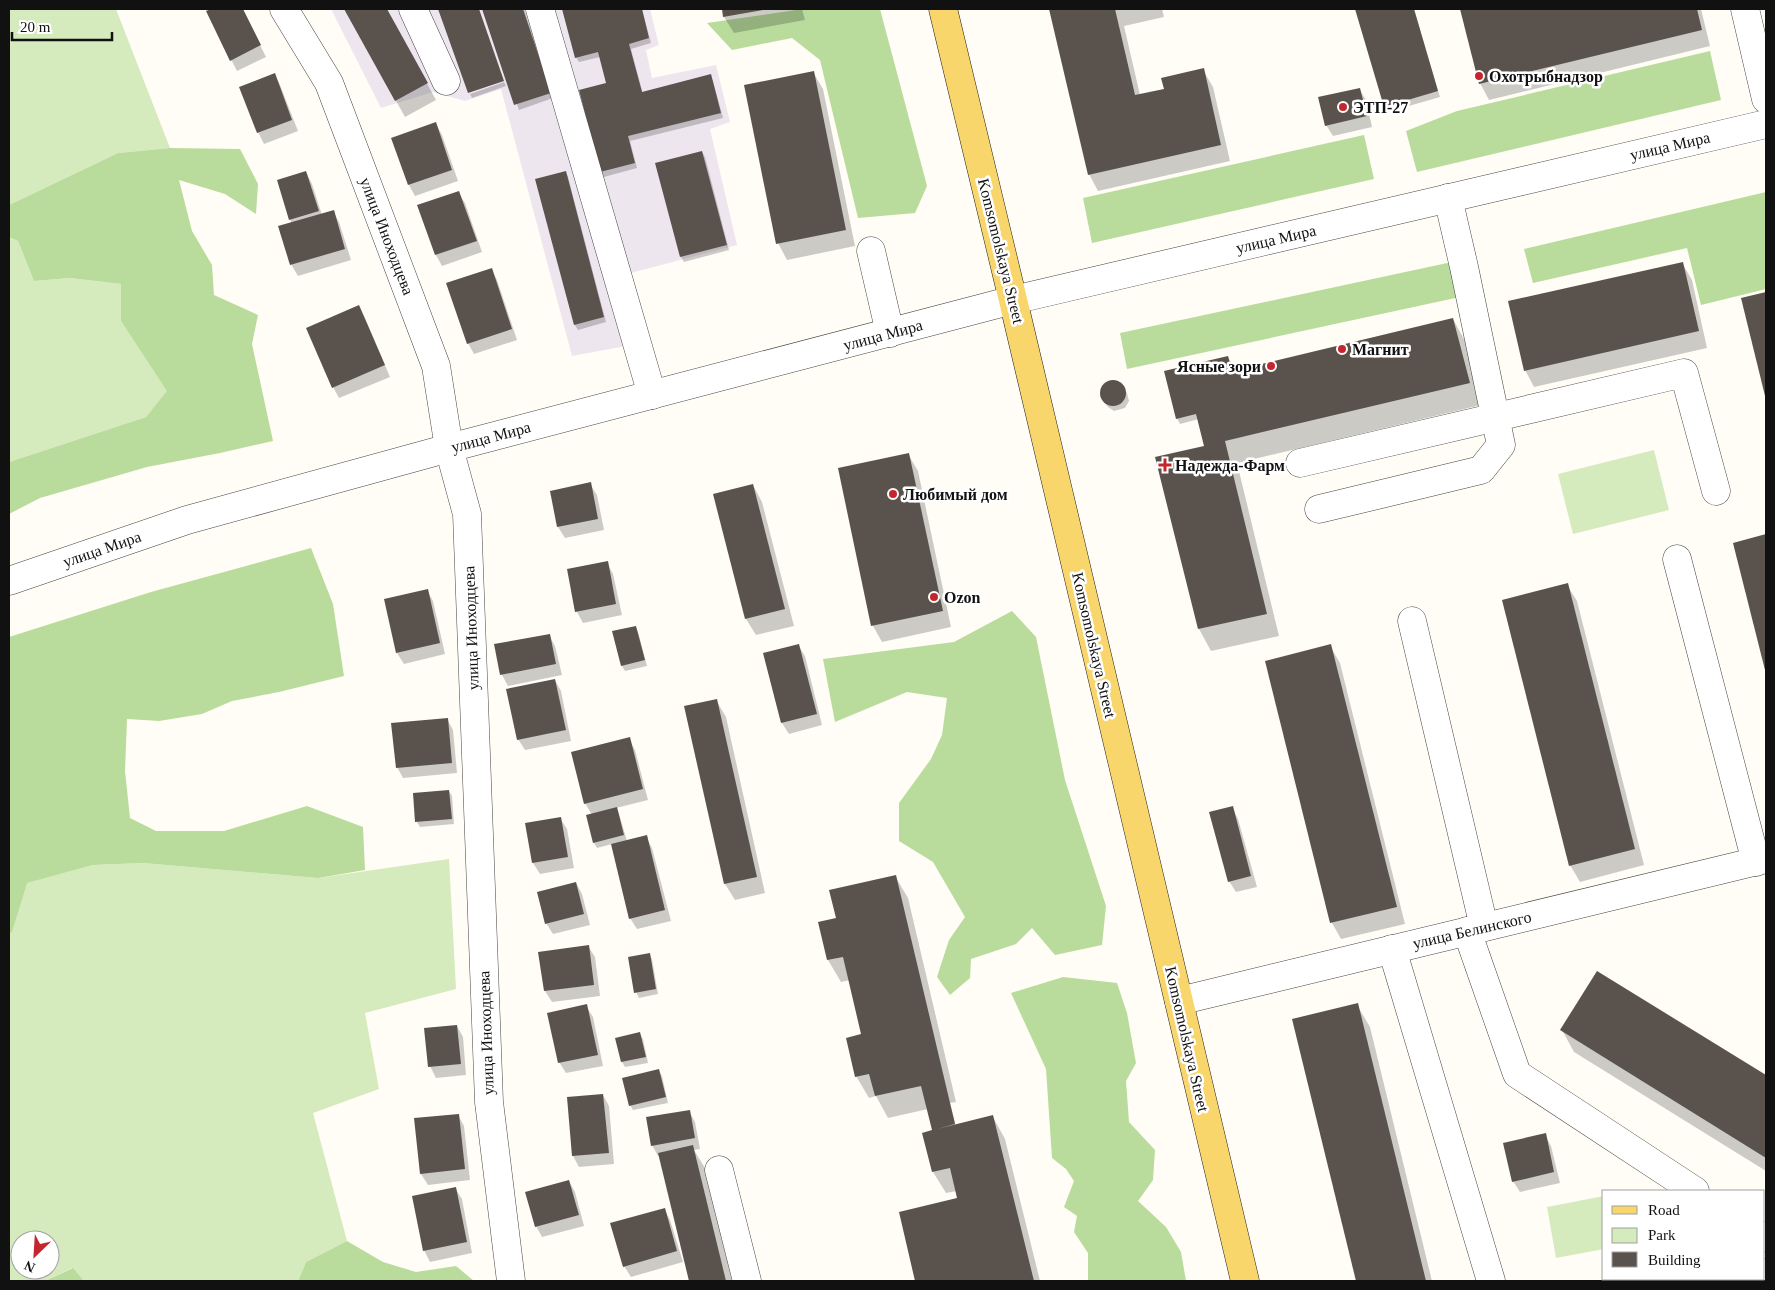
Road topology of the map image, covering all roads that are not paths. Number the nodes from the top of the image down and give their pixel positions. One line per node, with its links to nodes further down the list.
1 (284, 9): 15 (street, улица Иноходцева)
2 (413, 9): 6 (street)
3 (540, 9): 13 (street)
4 (942, 9): 11 (main road, Komsomolskaya Street)
5 (1745, 9): 7 (street)
6 (446, 81)
7 (1766, 99)
8 (1766, 124): 9 (street, улица Мира)
9 (1448, 198): 11 (street, улица Мира); 14 (street)
10 (870, 251): 12 (street)
11 (1013, 300): 12 (street, улица Мира); 25 (main road, Komsomolskaya Street)
12 (890, 333): 13 (street, улица Мира)
13 (652, 395): 15 (street, улица Мира)
14 (1495, 418): 16 (street); 17 (street); 18 (street)
15 (449, 448): 20 (street, улица Мира); 28 (street, улица Иноходцева)
16 (1300, 464)
17 (1716, 491)
18 (1319, 509)
19 (1677, 558): 22 (street)
20 (9, 581)
21 (1412, 622): 23 (street)
22 (1761, 860): 23 (street, улица Белинского)
23 (1476, 929): 24 (street, улица Белинского); 27 (street)
24 (1392, 950): 25 (street, улица Белинского); 31 (street)
25 (1178, 1001): 30 (main road, Komsomolskaya Street)
26 (719, 1170): 29 (street)
27 (1693, 1190)
28 (512, 1281)
29 (747, 1281)
30 (1245, 1281)
31 (1491, 1281)

